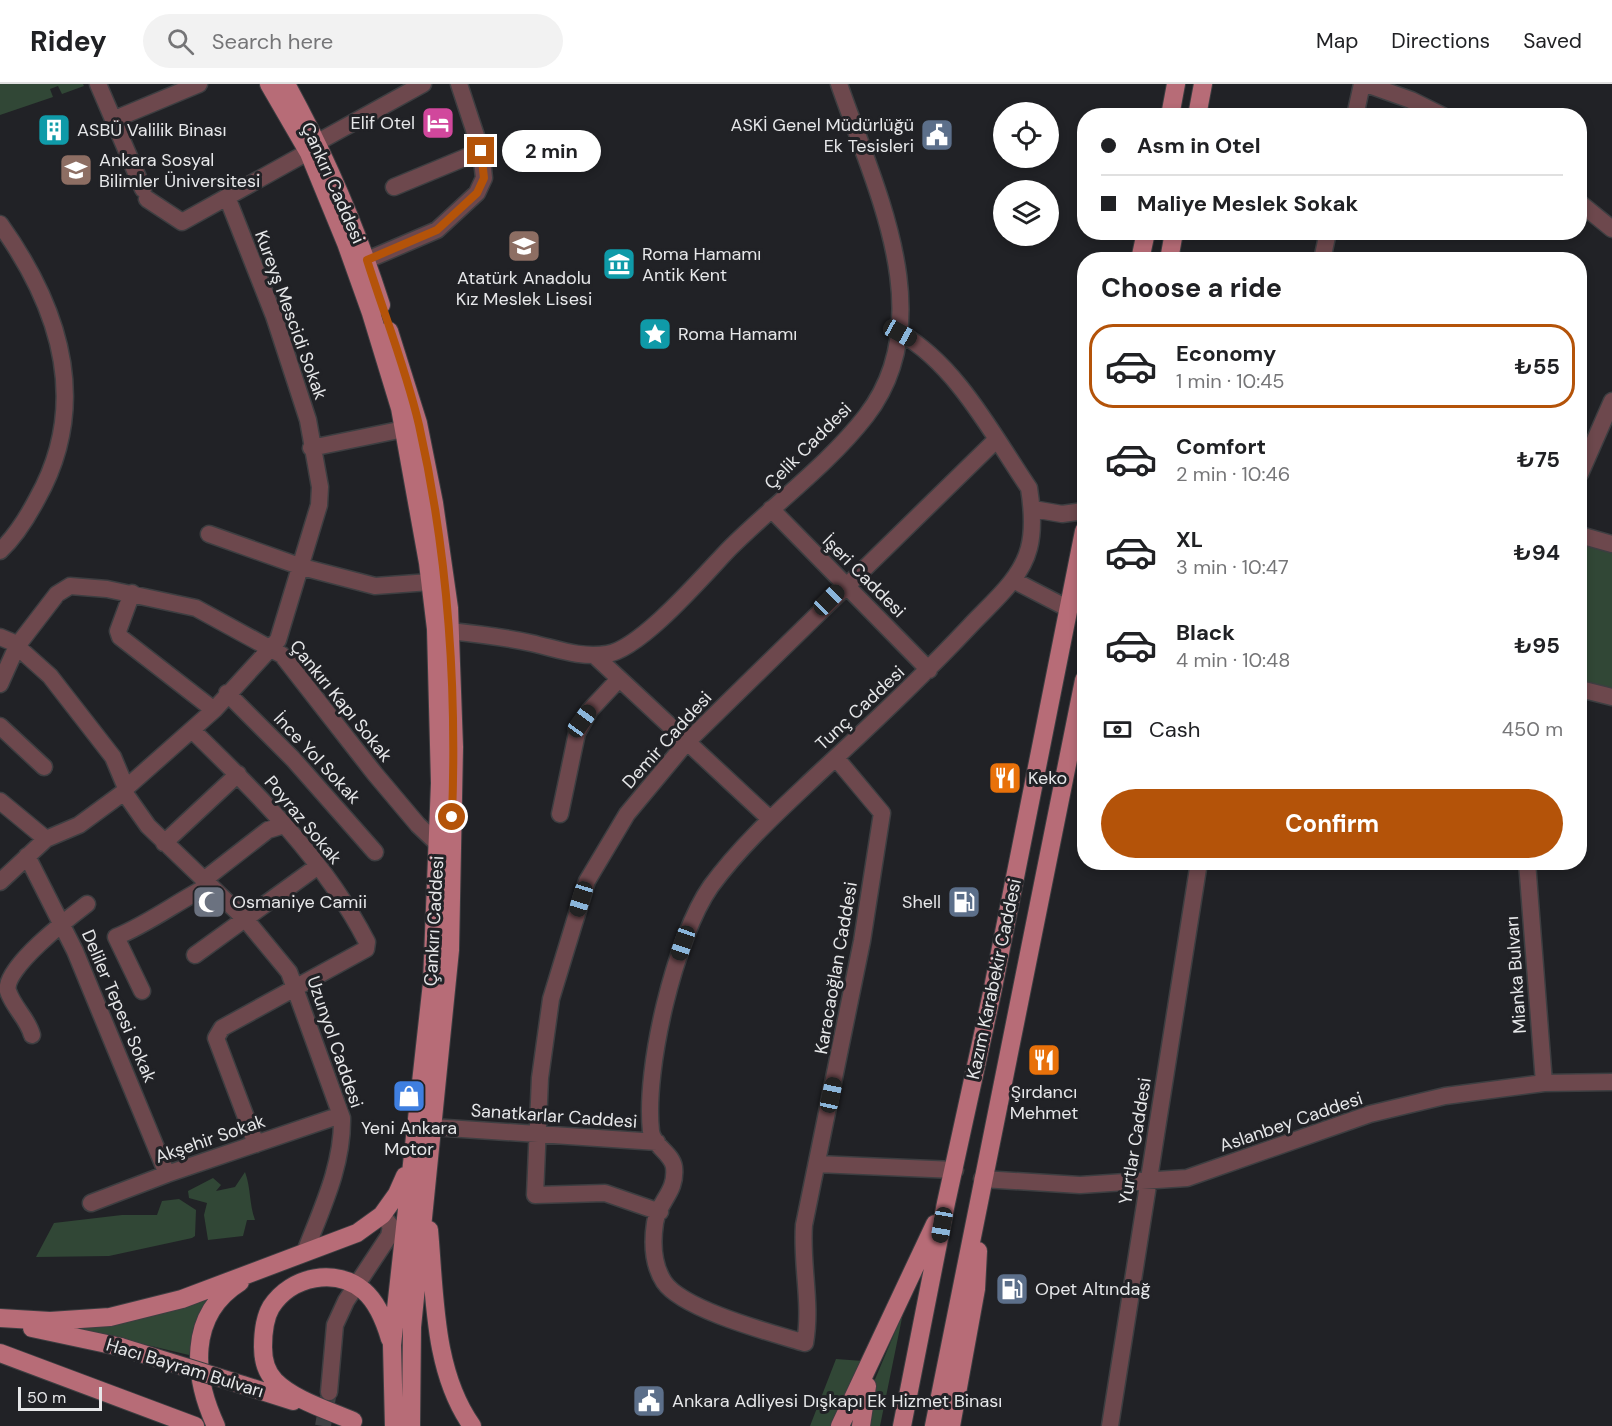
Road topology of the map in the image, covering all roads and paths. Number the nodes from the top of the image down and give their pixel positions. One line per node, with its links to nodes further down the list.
1 (98, 84): 16 (street)
2 (199, 84): 16 (street)
3 (269, 84): 17 (main road, Çankırı Caddesi)
4 (286, 84): 17 (main road, Çankırı Caddesi)
5 (423, 84): 11 (street)
6 (459, 84): 18 (street)
7 (839, 84): 25 (street, Çelik Caddesi)
8 (1176, 84): 12 (main road)
9 (1203, 84): 13 (main road)
10 (1364, 84): 14 (street); 15 (street)
11 (391, 91): 17 (street)
12 (1172, 108)
13 (1198, 108)
14 (1357, 108)
15 (1427, 108)
16 (115, 119): 20 (street)
17 (313, 147): 20 (street); 24 (main road, Çankırı Caddesi); 27 (main road, Çankırı Caddesi)
18 (481, 151): 19 (street); 24 (street)
19 (394, 187)
20 (227, 196): 29 (street, Kureyş Mescidi Sokak)
21 (1587, 209): 23 (street)
22 (0, 224): 37 (street)
23 (1612, 229)
24 (367, 260): 45 (main road, Çankırı Caddesi)
25 (900, 333): 28 (street, Tunç Caddesi); 31 (street, Çelik Caddesi)
26 (1612, 401): 30 (street)
27 (404, 429): 29 (street); 41 (main road, Çankırı Caddesi)
28 (996, 440): 32 (street, Tunç Caddesi); 42 (street, Demir Caddesi)
29 (311, 448): 38 (street, Kureyş Mescidi Sokak)
30 (1587, 458)
31 (771, 509): 42 (street, İşeri Caddesi); 49 (street, Çelik Caddesi)
32 (1033, 509): 33 (street); 40 (street, Tunç Caddesi)
33 (1077, 512)
34 (208, 534): 38 (street)
35 (1587, 537): 36 (street)
36 (1612, 544)
37 (0, 550)
38 (302, 567): 41 (street); 48 (street, Çankırı Kapı Sokak)
39 (1077, 567): 44 (main road, Kazım Karabekir Caddesi)
40 (1013, 580): 44 (street); 50 (street, Tunç Caddesi)
41 (430, 582): 71 (main road, Çankırı Caddesi)
42 (845, 585): 50 (street, İşeri Caddesi); 60 (street, Demir Caddesi)
43 (132, 593): 47 (street); 48 (street); 56 (street)
44 (1069, 609): 95 (main road, Kazım Karabekir Caddesi)
45 (450, 631): 49 (street, Çelik Caddesi); 89 (main road, Çankırı Caddesi)
46 (0, 637): 47 (street, Uzunyol Caddesi)
47 (17, 646): 52 (street); 64 (street, Uzunyol Caddesi)
48 (272, 647): 54 (street); 71 (street, Çankırı Kapı Sokak)
49 (594, 655): 51 (street)
50 (929, 670): 61 (street, Tunç Caddesi)
51 (619, 679): 60 (street); 66 (street)
52 (0, 684)
53 (1587, 691): 55 (street)
54 (227, 693): 56 (street); 72 (street, İnce Yol Sokak)
55 (1612, 697)
56 (214, 710): 59 (street)
57 (1077, 714): 98 (main road, Kazım Karabekir Caddesi)
58 (0, 726): 62 (street)
59 (192, 730): 63 (street, Poyraz Sokak); 64 (street)
60 (686, 743): 67 (street); 90 (street, Demir Caddesi)
61 (836, 758): 67 (street, Tunç Caddesi); 94 (street, Karacaoğlan Caddesi)
62 (44, 767)
63 (238, 774): 68 (street, Poyraz Sokak); 70 (street)
64 (125, 790): 69 (street); 70 (street, Uzunyol Caddesi)
65 (0, 801): 69 (street)
66 (560, 814)
67 (770, 819): 91 (street, Tunç Caddesi)
68 (284, 825): 74 (street, Poyraz Sokak); 78 (street)
69 (46, 839): 73 (street)
70 (164, 843): 78 (street, Uzunyol Caddesi)
71 (438, 844): 93 (main road, Çankırı Caddesi)
72 (375, 852)
73 (27, 856): 77 (street); 81 (street, Deliler Tepesi Sokak)
74 (318, 866): 80 (street); 83 (street, Poyraz Sokak)
75 (1198, 870): 99 (street, Yurtlar Caddesi)
76 (1528, 870): 87 (street, Mianka Bulvarı)
77 (0, 882)
78 (208, 882): 80 (street, Uzunyol Caddesi); 84 (street)
79 (87, 904): 81 (street)
80 (246, 920): 82 (street); 83 (street, Uzunyol Caddesi)
81 (62, 924): 85 (street); 96 (street, Deliler Tepesi Sokak)
82 (195, 955)
83 (295, 987): 88 (street, Uzunyol Caddesi); 92 (street)
84 (142, 991)
85 (32, 1035)
86 (1612, 1082): 87 (street, Aslanbey Caddesi)
87 (1544, 1083): 99 (street, Aslanbey Caddesi)
88 (342, 1118): 92 (street, Akşehir Sokak); 105 (street, Uzunyol Caddesi)
89 (432, 1127): 90 (street, Sanatkarlar Caddesi); 97 (main road, Çankırı Caddesi)
90 (538, 1136): 91 (street, Sanatkarlar Caddesi); 103 (street, Demir Caddesi)
91 (657, 1142): 103 (street, Sanatkarlar Caddesi)
92 (256, 1144): 96 (street, Akşehir Sokak)
93 (413, 1156): 104 (main road); 110 (main road, Çankırı Caddesi)
94 (817, 1164): 95 (street); 103 (street, Sanatkarlar Caddesi)
95 (955, 1170): 101 (main road, Kazım Karabekir Caddesi)
96 (167, 1173): 100 (street, Akşehir Sokak)
97 (425, 1177): 117 (main road, Çankırı Caddesi); 118 (main road)
98 (982, 1179): 99 (street, Aslanbey Caddesi); 102 (main road, Kazım Karabekir Caddesi)
99 (1148, 1181): 124 (street, Yurtlar Caddesi)
100 (92, 1203)
101 (946, 1203): 109 (main road); 121 (main road, Kazım Karabekir Caddesi)
102 (978, 1210): 122 (main road, Kazım Karabekir Caddesi); 123 (main road)
103 (660, 1212)
104 (382, 1215): 105 (main road); 107 (street)
105 (305, 1252): 106 (main road)
106 (269, 1264): 108 (main road); 115 (main road)
107 (357, 1286): 110 (main road); 112 (street); 113 (main road)
108 (0, 1320): 113 (main road, Hacı Bayram Bulvarı, bridge)
109 (888, 1324): 119 (main road); 120 (main road)
110 (392, 1345): 116 (main road, Çankırı Caddesi)
111 (0, 1353): 114 (main road)
112 (329, 1392)
113 (359, 1424)
114 (195, 1426)
115 (216, 1426)
116 (394, 1426)
117 (411, 1426)
118 (472, 1426)
119 (840, 1426)
120 (861, 1426)
121 (902, 1426)
122 (933, 1426)
123 (951, 1426)
124 (1110, 1426)

